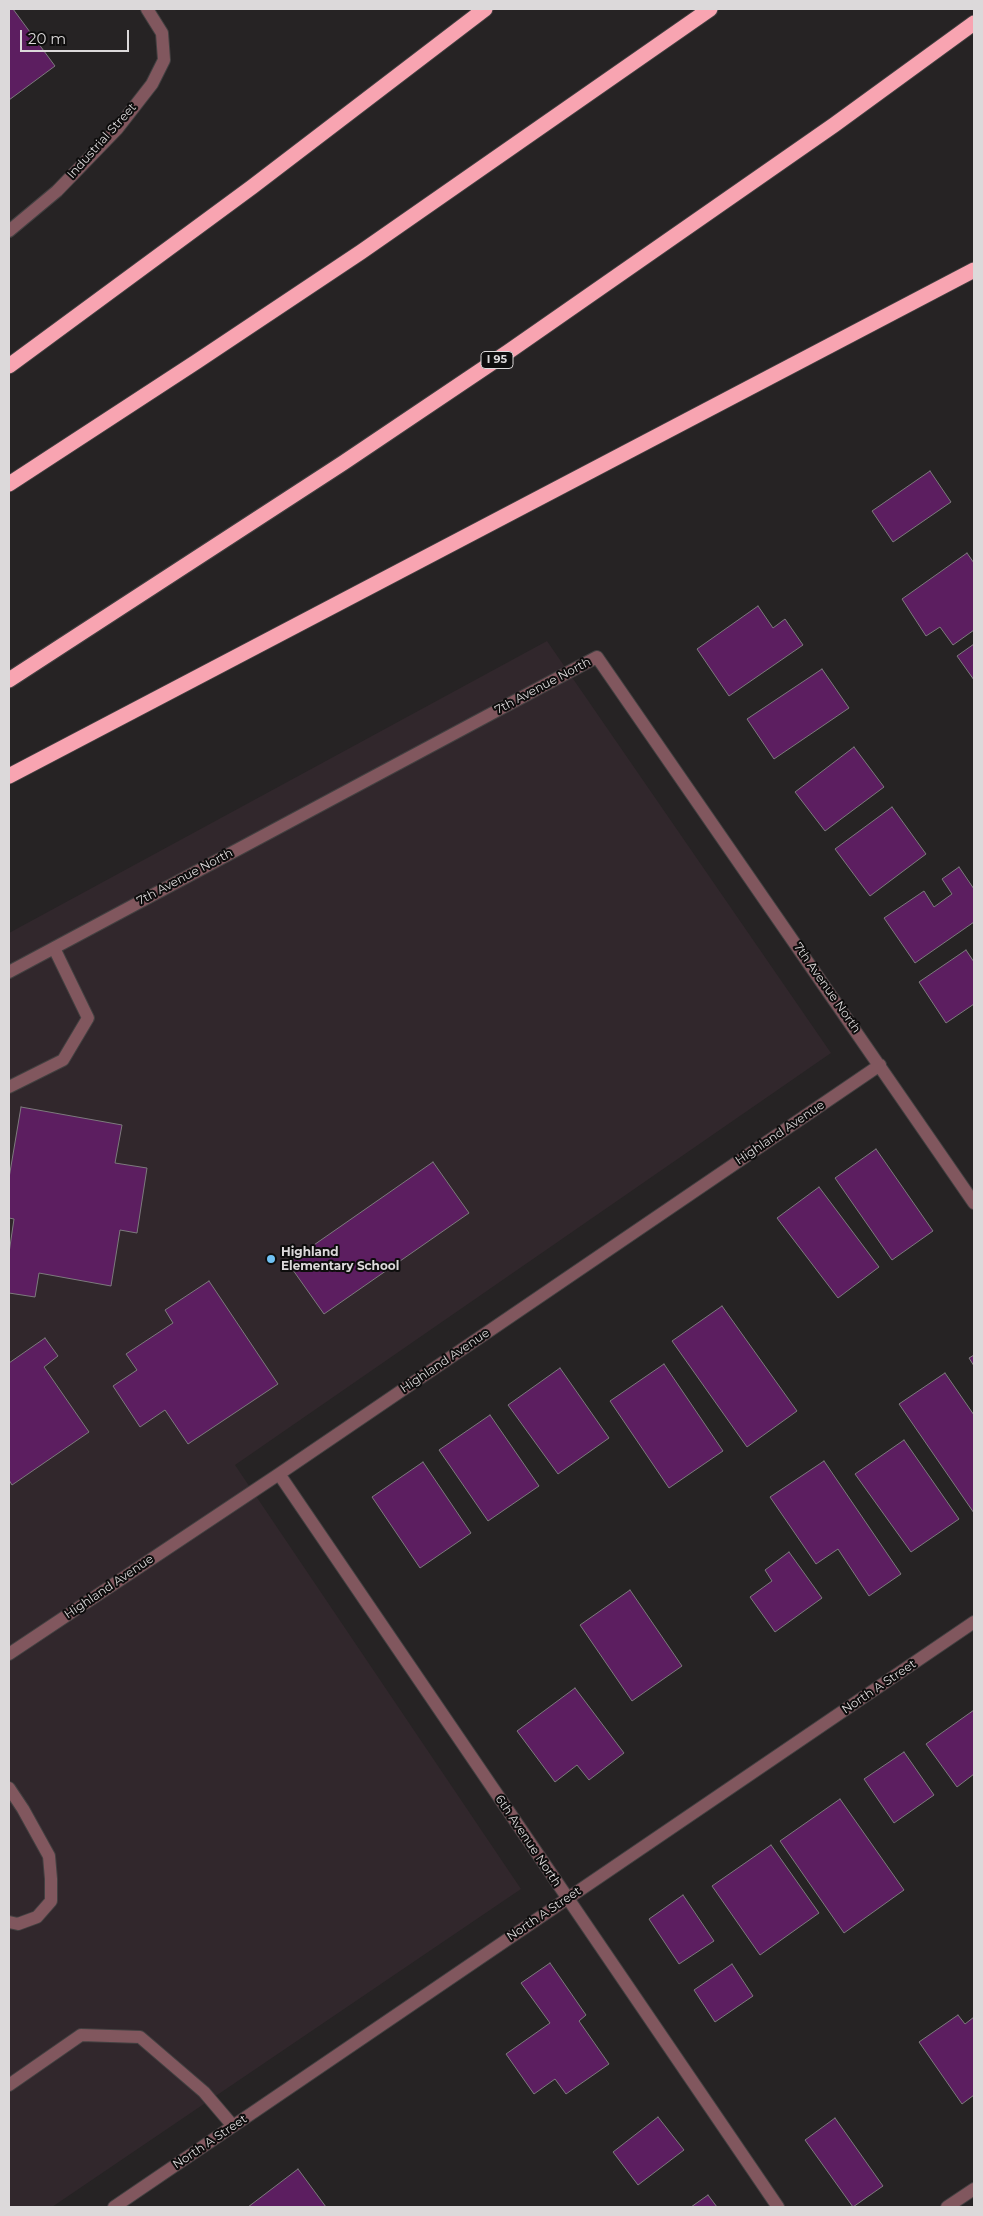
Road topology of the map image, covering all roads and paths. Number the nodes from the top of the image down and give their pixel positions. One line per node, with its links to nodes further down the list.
1 (147, 9): 5 (street, Industrial Street)
2 (484, 9): 7 (highway)
3 (710, 9): 8 (highway)
4 (974, 23): 9 (highway, I 95)
5 (9, 231)
6 (974, 270): 10 (highway)
7 (9, 366)
8 (9, 484)
9 (9, 680)
10 (9, 776)
11 (54, 948): 12 (street, 7th Avenue North); 13 (street, 7th Avenue North); 14 (street)
12 (9, 972)
13 (880, 1065): 15 (street, 7th Avenue North); 16 (street, Highland Avenue)
14 (9, 1087)
15 (974, 1203)
16 (280, 1474): 18 (street, Highland Avenue); 20 (street, 6th Avenue North)
17 (974, 1622): 20 (street, North A Street)
18 (9, 1654)
19 (9, 1788): 21 (street)
20 (568, 1899): 23 (street, North A Street); 26 (street, 6th Avenue North)
21 (9, 1922)
22 (9, 2085): 23 (street)
23 (233, 2126): 25 (street, North A Street)
24 (974, 2189): 27 (street)
25 (114, 2207)
26 (778, 2207)
27 (947, 2207)

